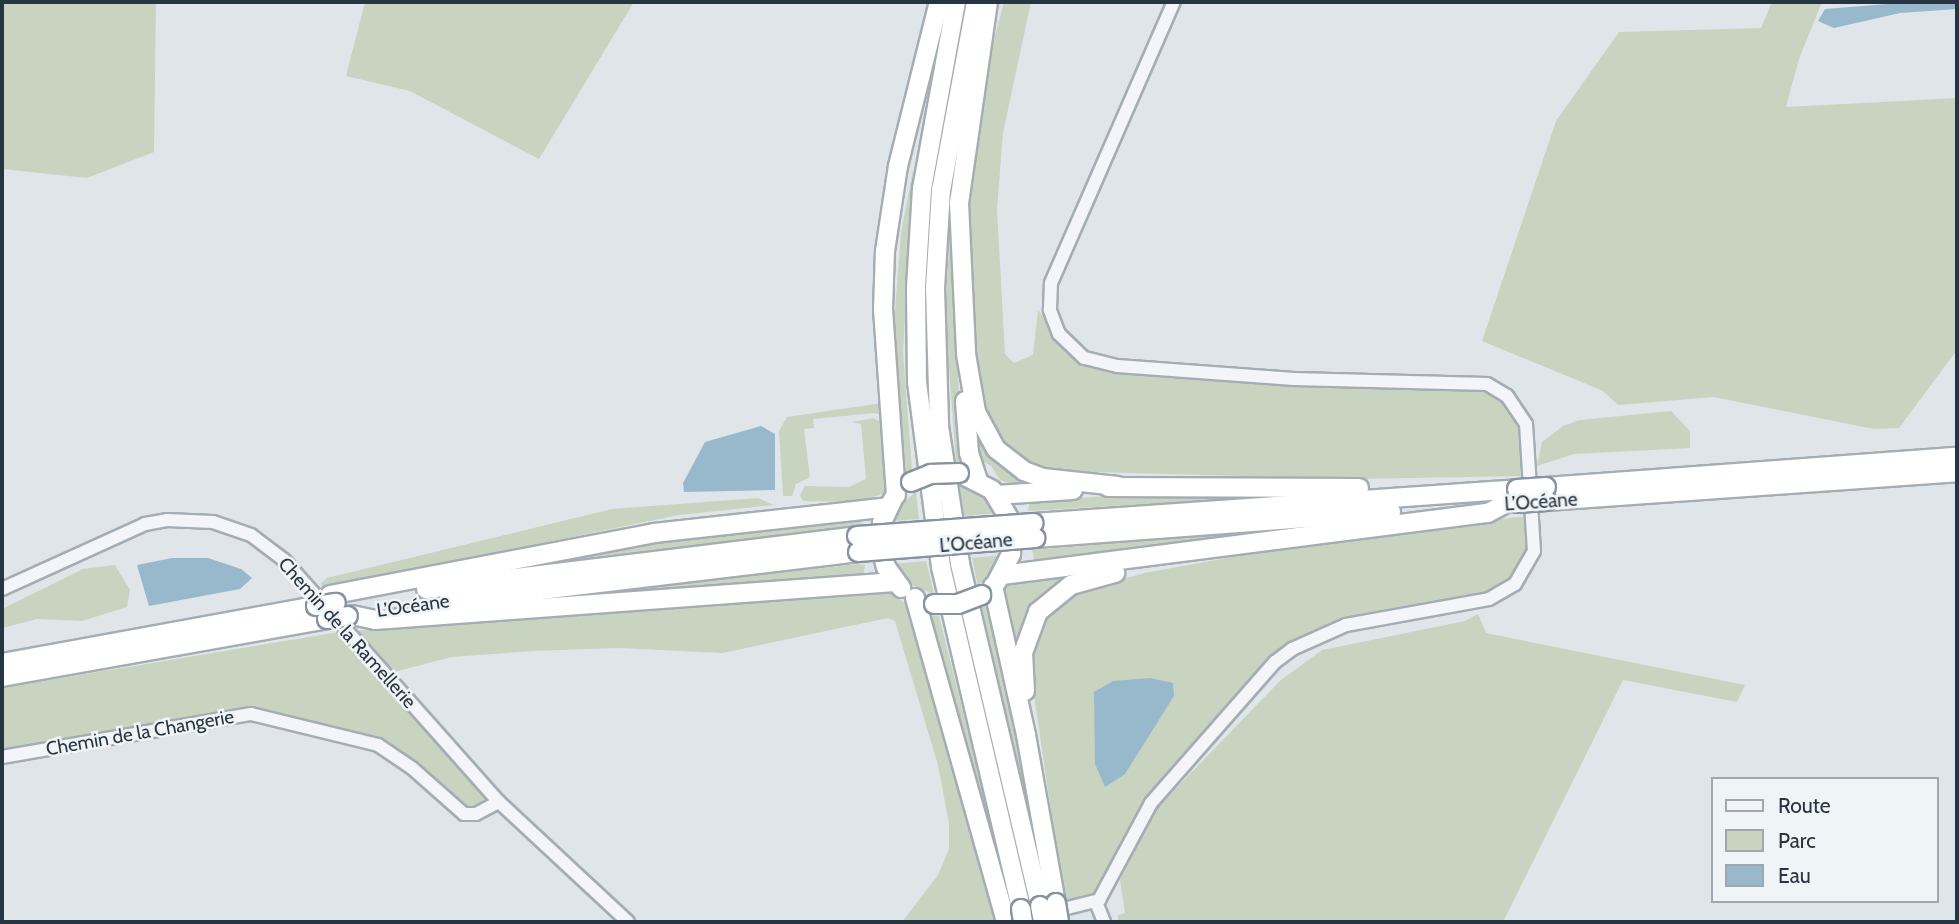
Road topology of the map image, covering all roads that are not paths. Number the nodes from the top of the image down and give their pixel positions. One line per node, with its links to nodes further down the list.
1 (939, 2): 9 (highway)
2 (956, 2): 7 (highway)
3 (976, 2): 33 (highway)
4 (988, 2): 8 (highway)
5 (997, 2): 8 (highway)
6 (1174, 2): 32 (street)
7 (944, 55): 9 (highway); 34 (highway)
8 (981, 55): 10 (highway)
9 (887, 339): 19 (highway)
10 (966, 354): 13 (highway); 14 (highway)
11 (1957, 457): 16 (highway, L’Océane)
12 (1957, 472): 16 (highway, L’Océane)
13 (978, 480): 17 (highway); 19 (highway, bridge)
14 (1118, 486): 15 (highway); 17 (highway)
15 (1470, 491): 18 (highway, L’Océane); 20 (highway, L’Océane)
16 (1546, 494): 18 (highway, L’Océane, bridge)
17 (996, 495): 23 (highway)
18 (1513, 499): 20 (highway, L’Océane); 21 (highway)
19 (892, 501): 22 (highway); 26 (highway)
20 (1034, 531): 26 (highway, L’Océane, bridge)
21 (1175, 555): 23 (highway); 29 (highway)
22 (895, 582): 25 (highway); 26 (highway)
23 (992, 586): 25 (highway, bridge); 29 (highway)
24 (2, 589): 31 (street, Chemin de la Ramellerie)
25 (915, 598): 34 (highway)
26 (335, 609): 27 (highway, L’Océane); 28 (highway, L’Océane)
27 (2, 663)
28 (2, 677)
29 (1026, 735): 33 (highway)
30 (2, 757): 31 (street, Chemin de la Changerie)
31 (499, 802): 35 (street, Chemin de la Ramellerie)
32 (1096, 902): 34 (street); 36 (street)
33 (1051, 915)
34 (1012, 918)
35 (628, 922)
36 (1104, 922)

